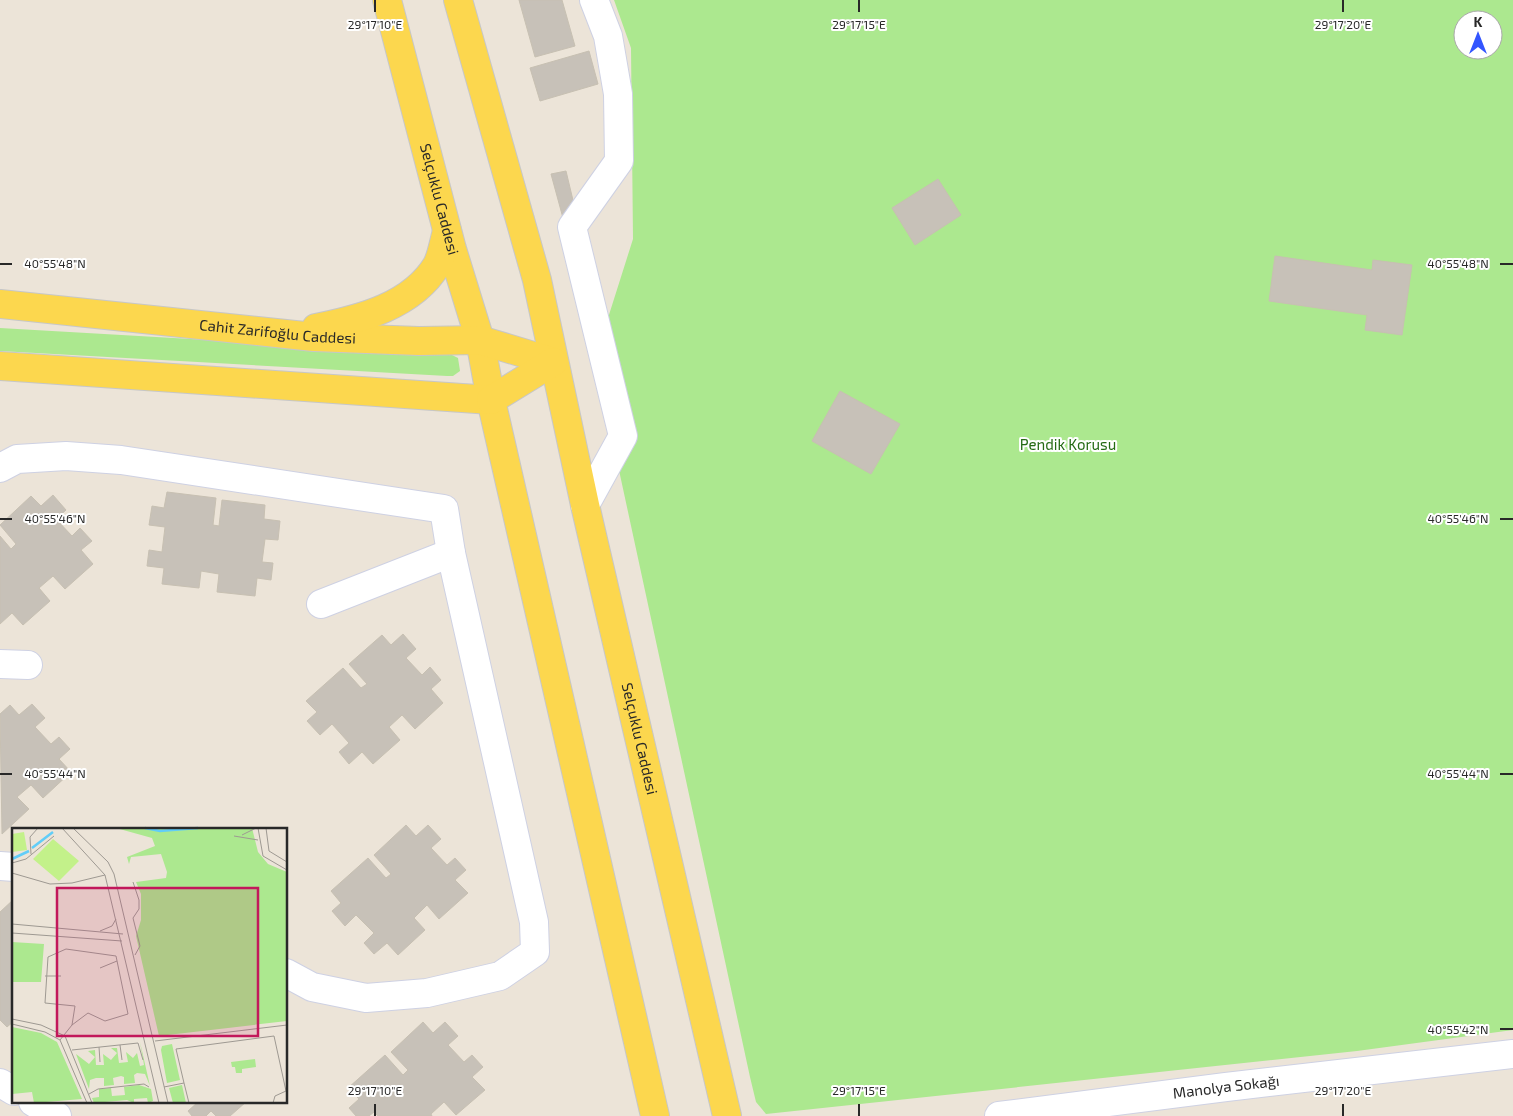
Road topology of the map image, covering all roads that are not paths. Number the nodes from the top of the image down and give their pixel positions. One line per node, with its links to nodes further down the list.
1 (387, 0): 4 (main road, Selçuklu Caddesi)
2 (458, 0): 8 (main road, Selçuklu Caddesi)
3 (594, 0): 12 (street)
4 (447, 231): 6 (main road); 7 (main road, Selçuklu Caddesi)
5 (0, 304): 6 (main road, Cahit Zarifoğlu Caddesi)
6 (282, 334): 7 (main road, Cahit Zarifoğlu Caddesi)
7 (480, 340): 8 (main road, Cahit Zarifoğlu Caddesi); 10 (main road, Selçuklu Caddesi)
8 (553, 362): 10 (main road); 12 (main road, Selçuklu Caddesi)
9 (0, 366): 10 (main road)
10 (491, 400): 24 (main road, Selçuklu Caddesi)
11 (0, 468): 13 (street)
12 (585, 505): 25 (main road, Selçuklu Caddesi)
13 (450, 553): 14 (street); 17 (street)
14 (321, 604)
15 (0, 664): 16 (street)
16 (28, 665)
17 (288, 974)
18 (1513, 1054): 26 (street, Manolya Sokağı)
19 (0, 1084): 20 (street)
20 (12, 1090)
21 (37, 1104): 23 (street)
22 (67, 1104): 23 (street)
23 (58, 1116)
24 (655, 1116)
25 (727, 1116)
26 (999, 1116)

